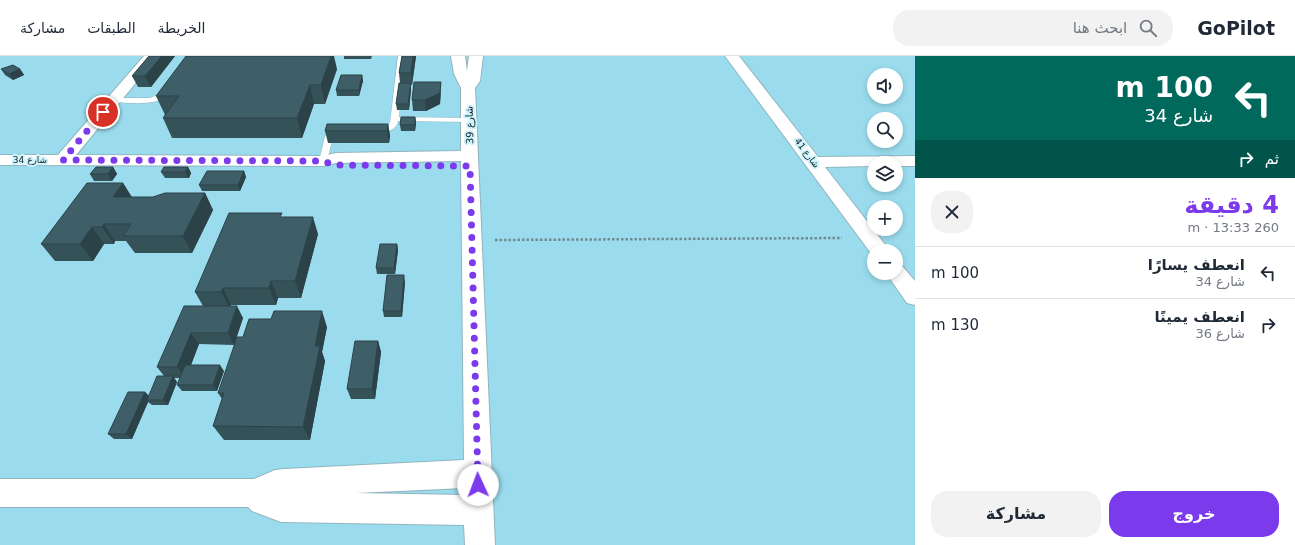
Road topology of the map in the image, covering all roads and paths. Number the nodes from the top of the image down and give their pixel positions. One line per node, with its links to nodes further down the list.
1 (151, 56): 8 (street)
2 (401, 56): 9 (lane)
3 (458, 56): 7 (street, شارع 39)
4 (476, 56): 7 (street, شارع 39)
5 (732, 56): 17 (street, شارع 41)
6 (172, 87): 8 (lane)
7 (468, 88): 10 (street, شارع 39)
8 (114, 100): 14 (street)
9 (395, 119): 10 (lane); 12 (lane)
10 (468, 120): 16 (street, شارع 39)
11 (343, 129): 15 (lane)
12 (366, 130)
13 (0, 160): 14 (street, شارع 34)
14 (63, 160): 15 (street, شارع 34)
15 (323, 161): 16 (street, شارع 34)
16 (470, 161): 19 (street, شارع 39)
17 (813, 162): 18 (street); 20 (street, شارع 41)
18 (915, 162)
19 (472, 240): 21 (path); 24 (street, شارع 39)
20 (875, 244)
21 (867, 245)
22 (902, 280): 23 (street)
23 (915, 297)
24 (478, 473): 25 (street); 27 (street, شارع 39)
25 (256, 493): 26 (street); 27 (street)
26 (0, 494)
27 (479, 510): 28 (street, شارع 39)
28 (480, 545)

